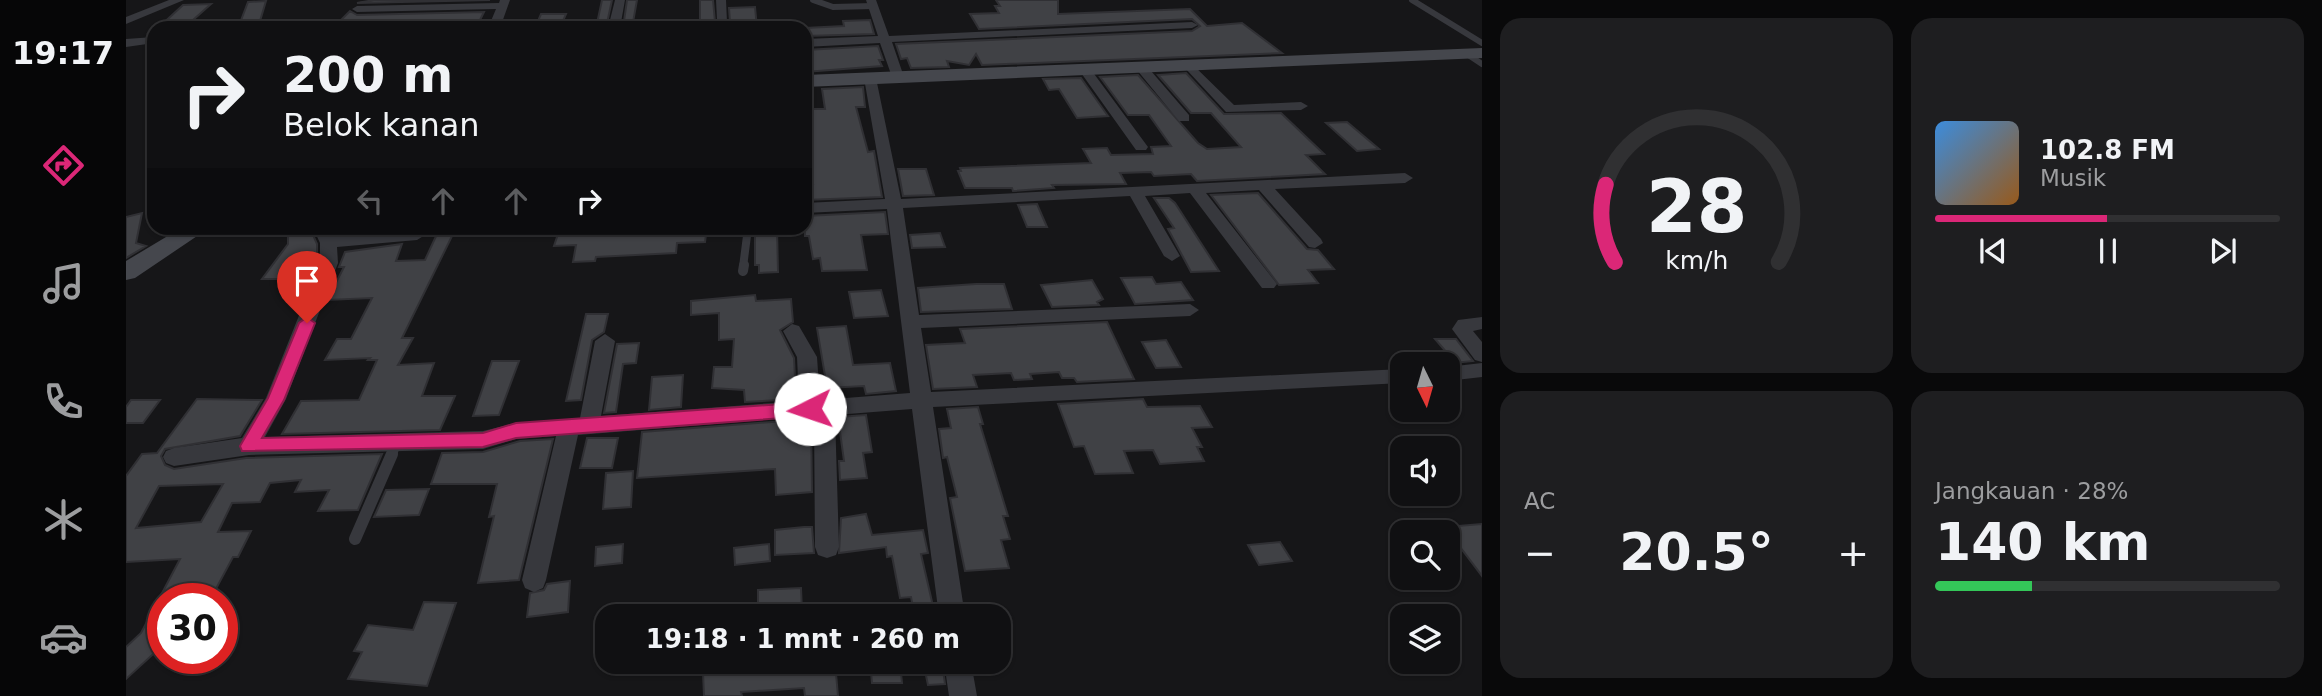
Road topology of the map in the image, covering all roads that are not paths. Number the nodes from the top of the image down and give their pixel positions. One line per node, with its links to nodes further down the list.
1 (179, 0): 10 (street)
2 (620, 0): 12 (street)
3 (721, 0): 9 (street)
4 (813, 0): 7 (lane)
5 (1412, 0): 18 (lane)
6 (503, 3): 8 (street); 11 (street)
7 (872, 3): 14 (street)
8 (357, 9)
9 (723, 20)
10 (126, 21)
11 (497, 21)
12 (616, 21)
13 (1192, 25): 14 (street)
14 (885, 40): 17 (street); 23 (street)
15 (147, 41): 16 (street)
16 (126, 43)
17 (812, 43)
18 (1482, 43)
19 (1477, 57): 20 (street)
20 (1189, 65): 21 (street); 26 (street)
21 (1141, 67): 22 (street); 27 (street)
22 (1085, 70): 23 (street); 28 (street)
23 (898, 77): 24 (street)
24 (870, 79): 25 (street); 33 (street)
25 (812, 81)
26 (1301, 106)
27 (1184, 118)
28 (1142, 146)
29 (1405, 178): 30 (street)
30 (1263, 185): 31 (street); 39 (street)
31 (1194, 188): 32 (street); 43 (street)
32 (1135, 191): 33 (street); 40 (street)
33 (894, 203): 34 (street); 45 (street)
34 (812, 208)
35 (186, 235): 42 (street)
36 (325, 235): 37 (street); 57 (street)
37 (417, 235)
38 (747, 235): 41 (lane)
39 (1315, 243)
40 (1172, 256)
41 (743, 271)
42 (126, 272)
43 (1268, 284)
44 (1190, 310): 45 (street)
45 (909, 322): 53 (street)
46 (1482, 323): 49 (street)
47 (792, 331): 54 (street)
48 (605, 341): 55 (street)
49 (1482, 355)
50 (1482, 370): 51 (street)
51 (1460, 373)
52 (1390, 377): 53 (street)
53 (921, 400): 54 (street); 62 (street)
54 (817, 408): 55 (street); 60 (street)
55 (579, 426): 56 (street); 61 (street)
56 (397, 442): 57 (street); 59 (lane)
57 (248, 446): 58 (street)
58 (174, 457)
59 (355, 539)
60 (827, 547)
61 (534, 580)
62 (950, 604)
63 (960, 674): 64 (street)
64 (963, 696)

